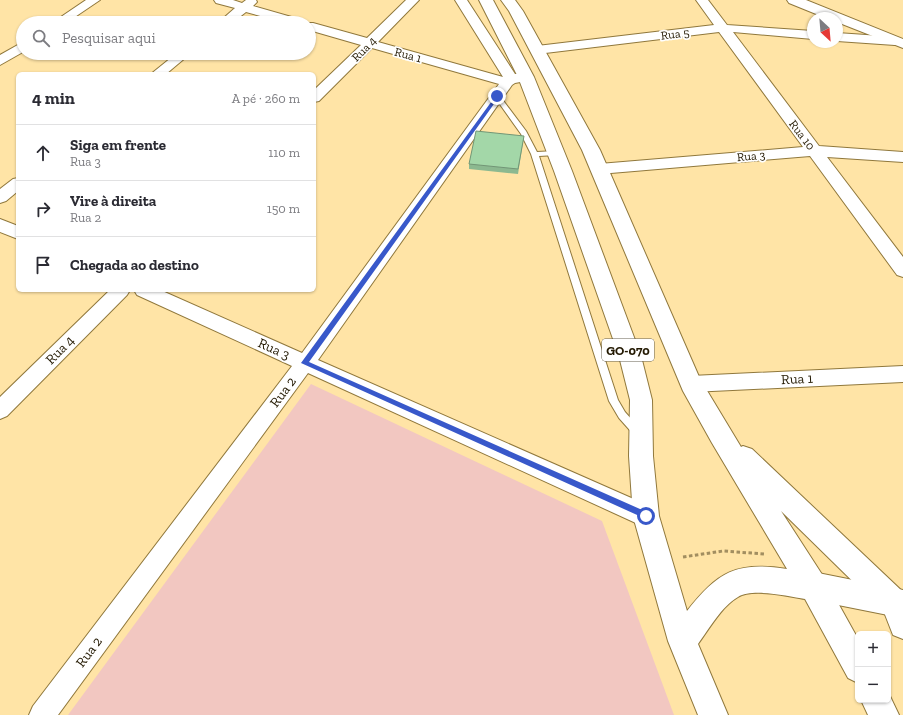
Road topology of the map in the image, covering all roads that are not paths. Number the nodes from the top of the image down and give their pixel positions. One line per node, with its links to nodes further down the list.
1 (94, 0): 11 (street)
2 (220, 0): 10 (street)
3 (414, 0): 19 (street, Rua 4)
4 (461, 0): 25 (street)
5 (486, 0): 25 (main road, GO-070)
6 (508, 0): 20 (main road, GO-070)
7 (702, 0): 15 (street, Rua 10)
8 (794, 0): 18 (main road)
9 (817, 0): 18 (main road)
10 (249, 4): 12 (street); 13 (street)
11 (69, 16)
12 (233, 16)
13 (280, 16)
14 (316, 28): 19 (street, Rua 1)
15 (723, 28): 16 (street, Rua 5); 20 (street, Rua 5); 27 (street, Rua 10)
16 (807, 35)
17 (843, 37): 18 (street)
18 (900, 39)
19 (369, 44): 25 (street, Rua 1); 26 (street, Rua 4)
20 (537, 50): 30 (main road, GO-070)
21 (16, 51): 23 (street)
22 (176, 60): 24 (street)
23 (0, 61)
24 (161, 72)
25 (510, 83): 28 (main road, GO-070); 28 (lane); 38 (street, Rua 2)
26 (316, 96)
27 (814, 151): 29 (street, Rua 3); 30 (street, Rua 3); 35 (street, Rua 10)
28 (545, 154): 43 (main road, GO-070); 43 (lane)
29 (903, 157)
30 (599, 169): 40 (main road, GO-070)
31 (16, 185): 32 (street)
32 (0, 197)
33 (0, 225): 34 (street)
34 (16, 232)
35 (903, 270)
36 (119, 292): 41 (street, Rua 4)
37 (147, 292): 38 (street, Rua 3)
38 (305, 363): 44 (street, Rua 3); 50 (street, Rua 2)
39 (903, 374): 40 (street, Rua 1)
40 (691, 384): 42 (main road, GO-070)
41 (0, 410)
42 (720, 435): 45 (main road, GO-070); 46 (main road)
43 (641, 437): 44 (main road, GO-070)
44 (646, 516): 47 (main road, GO-070)
45 (813, 586): 46 (main road); 47 (main road); 48 (main road, GO-070)
46 (900, 610)
47 (682, 641): 51 (main road, GO-070)
48 (857, 667)
49 (878, 703): 52 (main road)
50 (42, 715)
51 (713, 715)
52 (884, 715)

